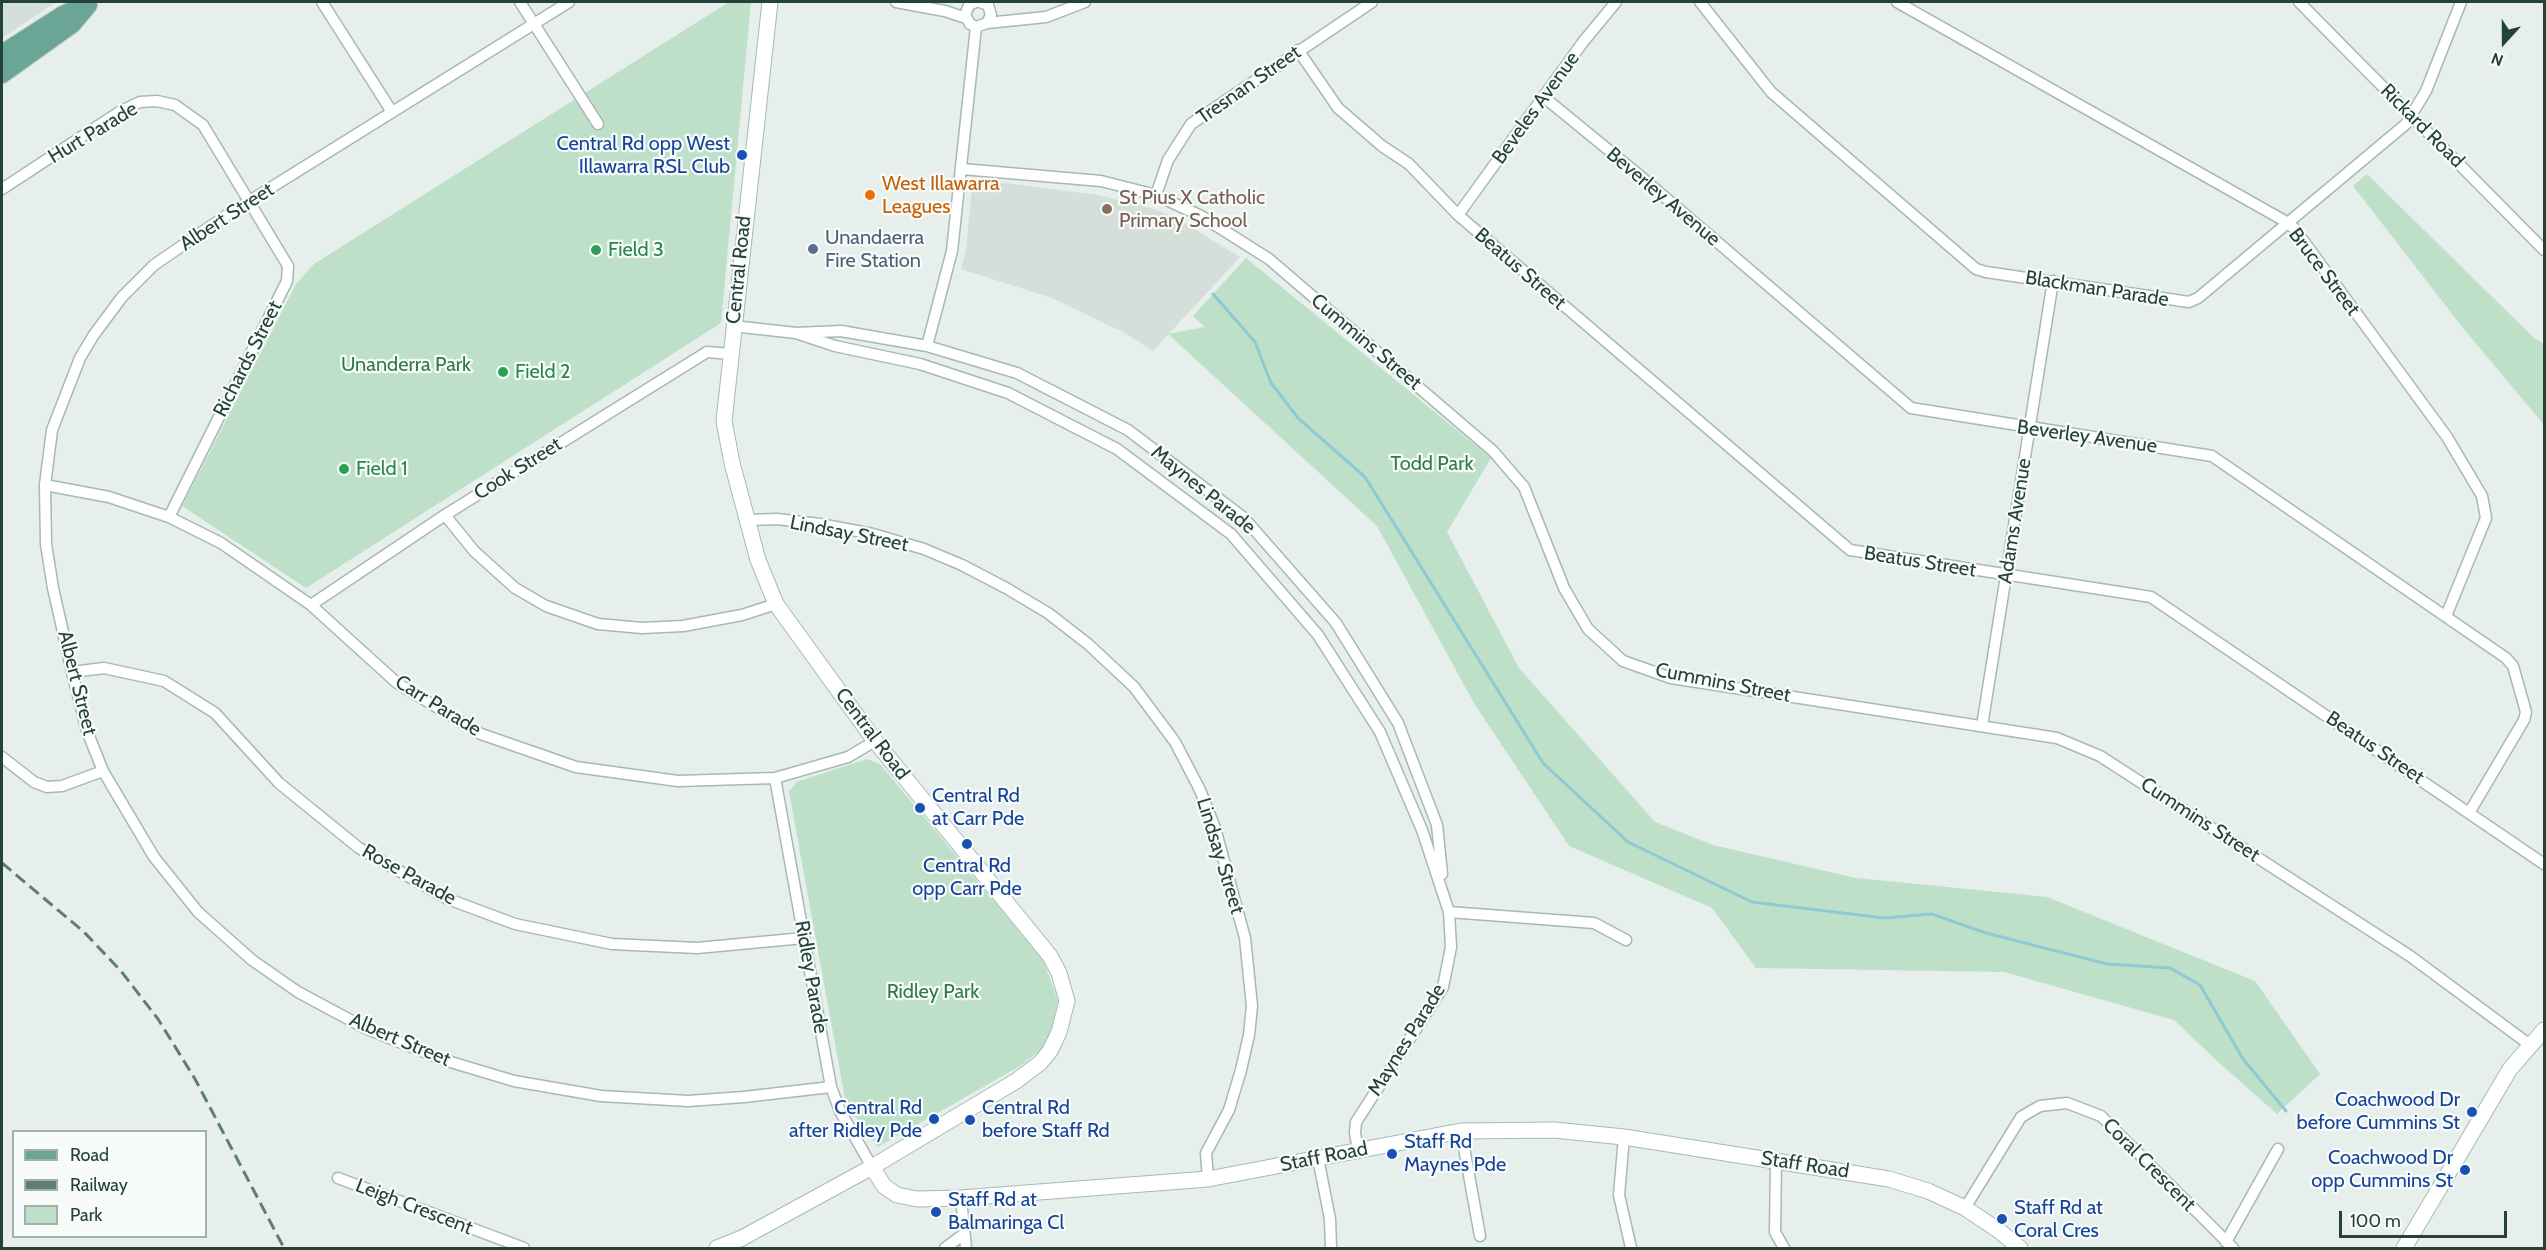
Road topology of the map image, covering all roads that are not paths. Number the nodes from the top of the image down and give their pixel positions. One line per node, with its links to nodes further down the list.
1 (322, 2): 24 (street)
2 (520, 2): 18 (street)
3 (569, 2): 18 (street, Albert Street)
4 (770, 2): 35 (main road, Central Road)
5 (896, 2): 16 (street)
6 (978, 2): 15 (street); 16 (street)
7 (1085, 2): 17 (street)
8 (1372, 2): 20 (street, Tresnan Street)
9 (1616, 2): 23 (street, Beveles Avenue)
10 (1700, 2): 34 (street, Blackman Parade)
11 (1897, 2): 32 (street, Bruce Street)
12 (2299, 2): 25 (street, Rickard Road)
13 (2461, 2): 25 (street, Blackman Parade)
14 (91, 3): 21 (main road); 22 (main road)
15 (991, 11): 17 (street); 19 (street)
16 (966, 13): 19 (street)
17 (1019, 19): 19 (street)
18 (534, 24): 24 (street, Albert Street); 26 (street)
19 (982, 25): 27 (street)
20 (1298, 50): 29 (street, Tresnan Street); 31 (street, Beatus Street)
21 (2, 54)
22 (2, 74)
23 (1545, 98): 31 (street, Beveles Avenue); 39 (street, Beverley Avenue)
24 (392, 112): 30 (street, Albert Street)
25 (2412, 116): 32 (street, Blackman Parade); 33 (street, Rickard Road)
26 (598, 124)
27 (962, 169): 29 (street, Cummins Street); 37 (street)
28 (2, 189): 30 (street, Hurt Parade)
29 (1156, 195): 49 (street, Cummins Street)
30 (250, 201): 40 (street, Albert Street); 42 (street, Richards Street)
31 (1458, 216): 44 (street, Beatus Street)
32 (2288, 223): 34 (street, Blackman Parade); 47 (street, Bruce Street)
33 (2544, 250)
34 (2053, 281): 39 (street, Adams Avenue)
35 (733, 326): 36 (street, Maynes Parade); 38 (main road, Central Road)
36 (796, 333): 37 (street, Maynes Parade); 56 (street, Maynes Parade)
37 (927, 346): 56 (street, Maynes Parade)
38 (731, 354): 41 (street, Cook Street); 43 (main road, Central Road)
39 (2030, 429): 44 (street, Adams Avenue); 47 (street, Beverley Avenue)
40 (45, 485): 42 (street, Carr Parade); 48 (street, Albert Street)
41 (445, 515): 45 (street, Cook Street); 46 (street)
42 (169, 517): 45 (street, Carr Parade)
43 (748, 520): 46 (main road, Central Road); 71 (street, Lindsay Street)
44 (2007, 576): 49 (street, Adams Avenue); 54 (street, Beatus Street)
45 (312, 604): 53 (street, Carr Parade)
46 (776, 604): 50 (main road, Central Road)
47 (2446, 616): 54 (street, Beverley Avenue)
48 (72, 672): 52 (street, Albert Street); 58 (street, Rose Parade)
49 (1982, 726): 61 (street, Cummins Street)
50 (874, 741): 53 (street, Carr Parade); 69 (main road, Central Road)
51 (2, 757): 52 (street)
52 (103, 771): 62 (street, Albert Street)
53 (775, 778): 58 (street, Ridley Parade)
54 (2469, 813): 55 (street, Beatus Street)
55 (2544, 864)
56 (1444, 892): 57 (street, Maynes Parade)
57 (1449, 912): 59 (street); 66 (street, Maynes Parade)
58 (804, 938): 62 (street, Ridley Parade)
59 (1626, 940)
60 (2544, 1030): 61 (main road)
61 (2537, 1044): 85 (main road)
62 (831, 1087): 69 (street, Ridley Parade)
63 (1461, 1131): 64 (main road, Staff Road); 66 (main road, Staff Road); 75 (street)
64 (1623, 1137): 68 (main road, Staff Road); 82 (street)
65 (2278, 1149): 76 (street)
66 (1358, 1150): 67 (main road, Staff Road)
67 (1318, 1158): 71 (main road, Staff Road); 81 (street)
68 (1776, 1160): 73 (main road, Staff Road); 83 (street)
69 (872, 1167): 72 (main road, Staff Road); 78 (main road, Central Road)
70 (338, 1178): 77 (street, Leigh Crescent)
71 (1208, 1179): 72 (main road, Staff Road)
72 (961, 1198): 74 (street)
73 (1965, 1208): 76 (street, Coral Crescent); 84 (main road, Staff Road)
74 (964, 1234): 79 (street); 80 (street)
75 (1480, 1236)
76 (2229, 1245)
77 (524, 1248)
78 (717, 1248)
79 (945, 1248)
80 (966, 1248)
81 (1331, 1248)
82 (1631, 1248)
83 (1784, 1248)
84 (2020, 1248)
85 (2404, 1248)

